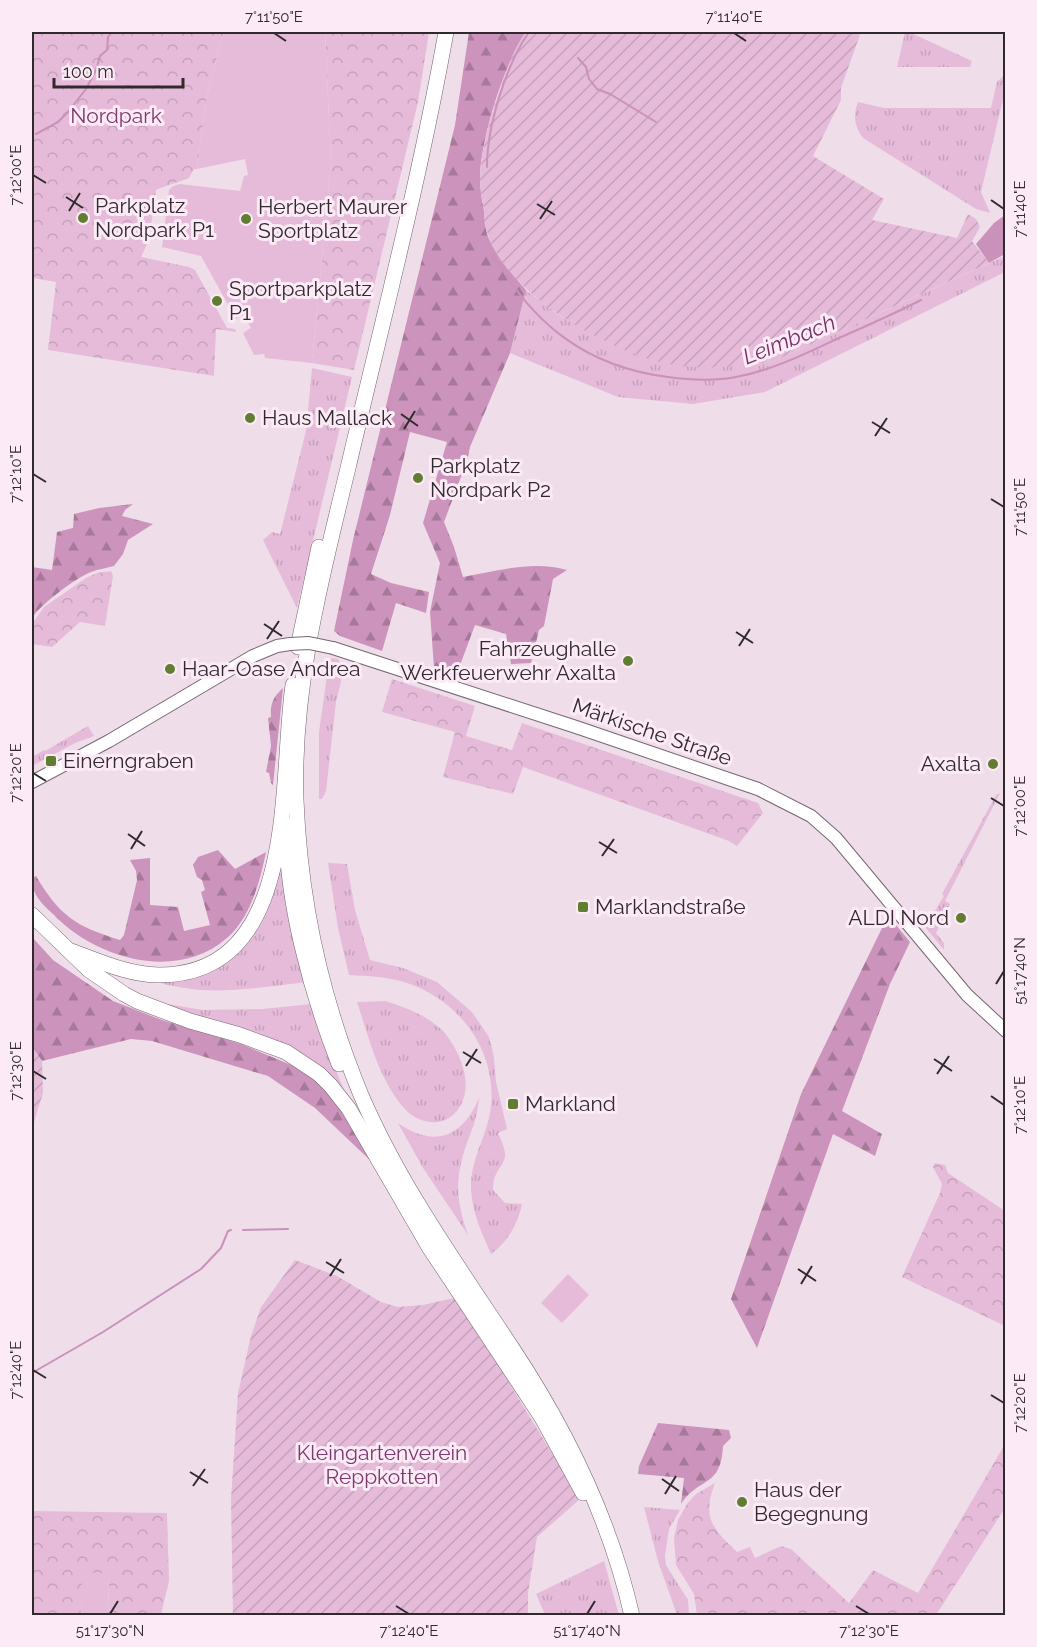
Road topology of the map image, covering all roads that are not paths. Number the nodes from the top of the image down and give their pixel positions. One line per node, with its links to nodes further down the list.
1 (436, 32): 3 (highway)
2 (446, 32): 7 (highway)
3 (288, 738): 6 (highway); 7 (highway)
4 (32, 781): 9 (main road, Märkische Straße, bridge)
5 (32, 915): 6 (highway)
6 (71, 951): 10 (highway)
7 (312, 961): 8 (highway)
8 (327, 1016): 10 (highway); 11 (highway)
9 (1005, 1031)
10 (392, 1180): 11 (highway)
11 (459, 1279): 12 (highway); 13 (highway)
12 (623, 1616)
13 (632, 1616)

